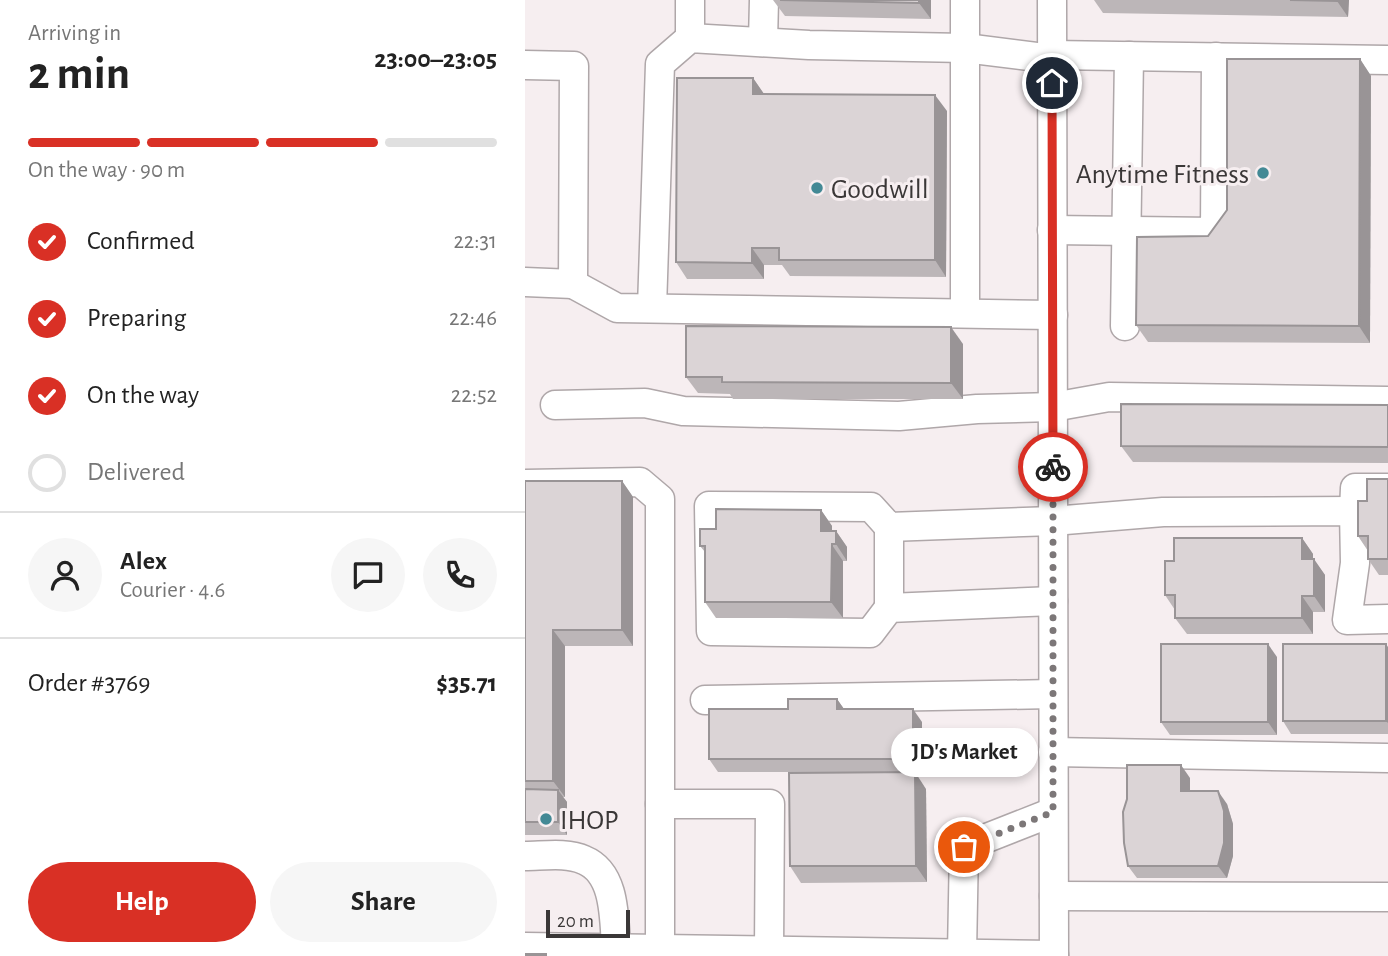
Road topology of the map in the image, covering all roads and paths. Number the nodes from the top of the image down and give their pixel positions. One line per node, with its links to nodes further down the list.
1 (690, 0): 5 (street)
2 (764, 0): 6 (street)
3 (965, 0): 7 (street)
4 (1052, 0): 9 (street)
5 (690, 38): 6 (street); 17 (street)
6 (763, 42): 7 (street)
7 (965, 48): 9 (street); 18 (street)
8 (1129, 56): 9 (street); 10 (street); 14 (street)
9 (1052, 57): 13 (street)
10 (1216, 57): 11 (street); 14 (street)
11 (1388, 60)
12 (525, 65): 16 (street)
13 (1052, 230): 14 (street); 19 (street)
14 (1125, 230): 20 (street)
15 (525, 282): 16 (street)
16 (573, 284): 17 (street)
17 (652, 308): 18 (street)
18 (965, 313): 19 (street)
19 (1053, 315): 23 (street)
20 (1125, 326)
21 (1388, 401): 23 (street)
22 (555, 405): 23 (street)
23 (1053, 407): 27 (street)
24 (525, 484): 36 (street)
25 (1388, 488): 26 (street)
26 (1355, 511): 27 (street); 31 (street)
27 (1053, 522): 28 (street); 29 (street)
28 (889, 527): 30 (street); 30 (street)
29 (1053, 601): 30 (street); 32 (street)
30 (889, 608)
31 (1388, 619)
32 (1053, 694): 33 (street); 34 (street)
33 (705, 700)
34 (1053, 752): 35 (street); 37 (street)
35 (1388, 758)
36 (660, 804): 42 (street); 43 (street)
37 (1053, 812): 39 (street); 45 (street)
38 (525, 856): 42 (street)
39 (1054, 896): 40 (street); 46 (street)
40 (1388, 897)
41 (525, 947): 42 (street)
42 (639, 950): 43 (street)
43 (754, 952): 44 (street)
44 (825, 953): 45 (street)
45 (962, 953): 46 (street)
46 (1054, 955)

